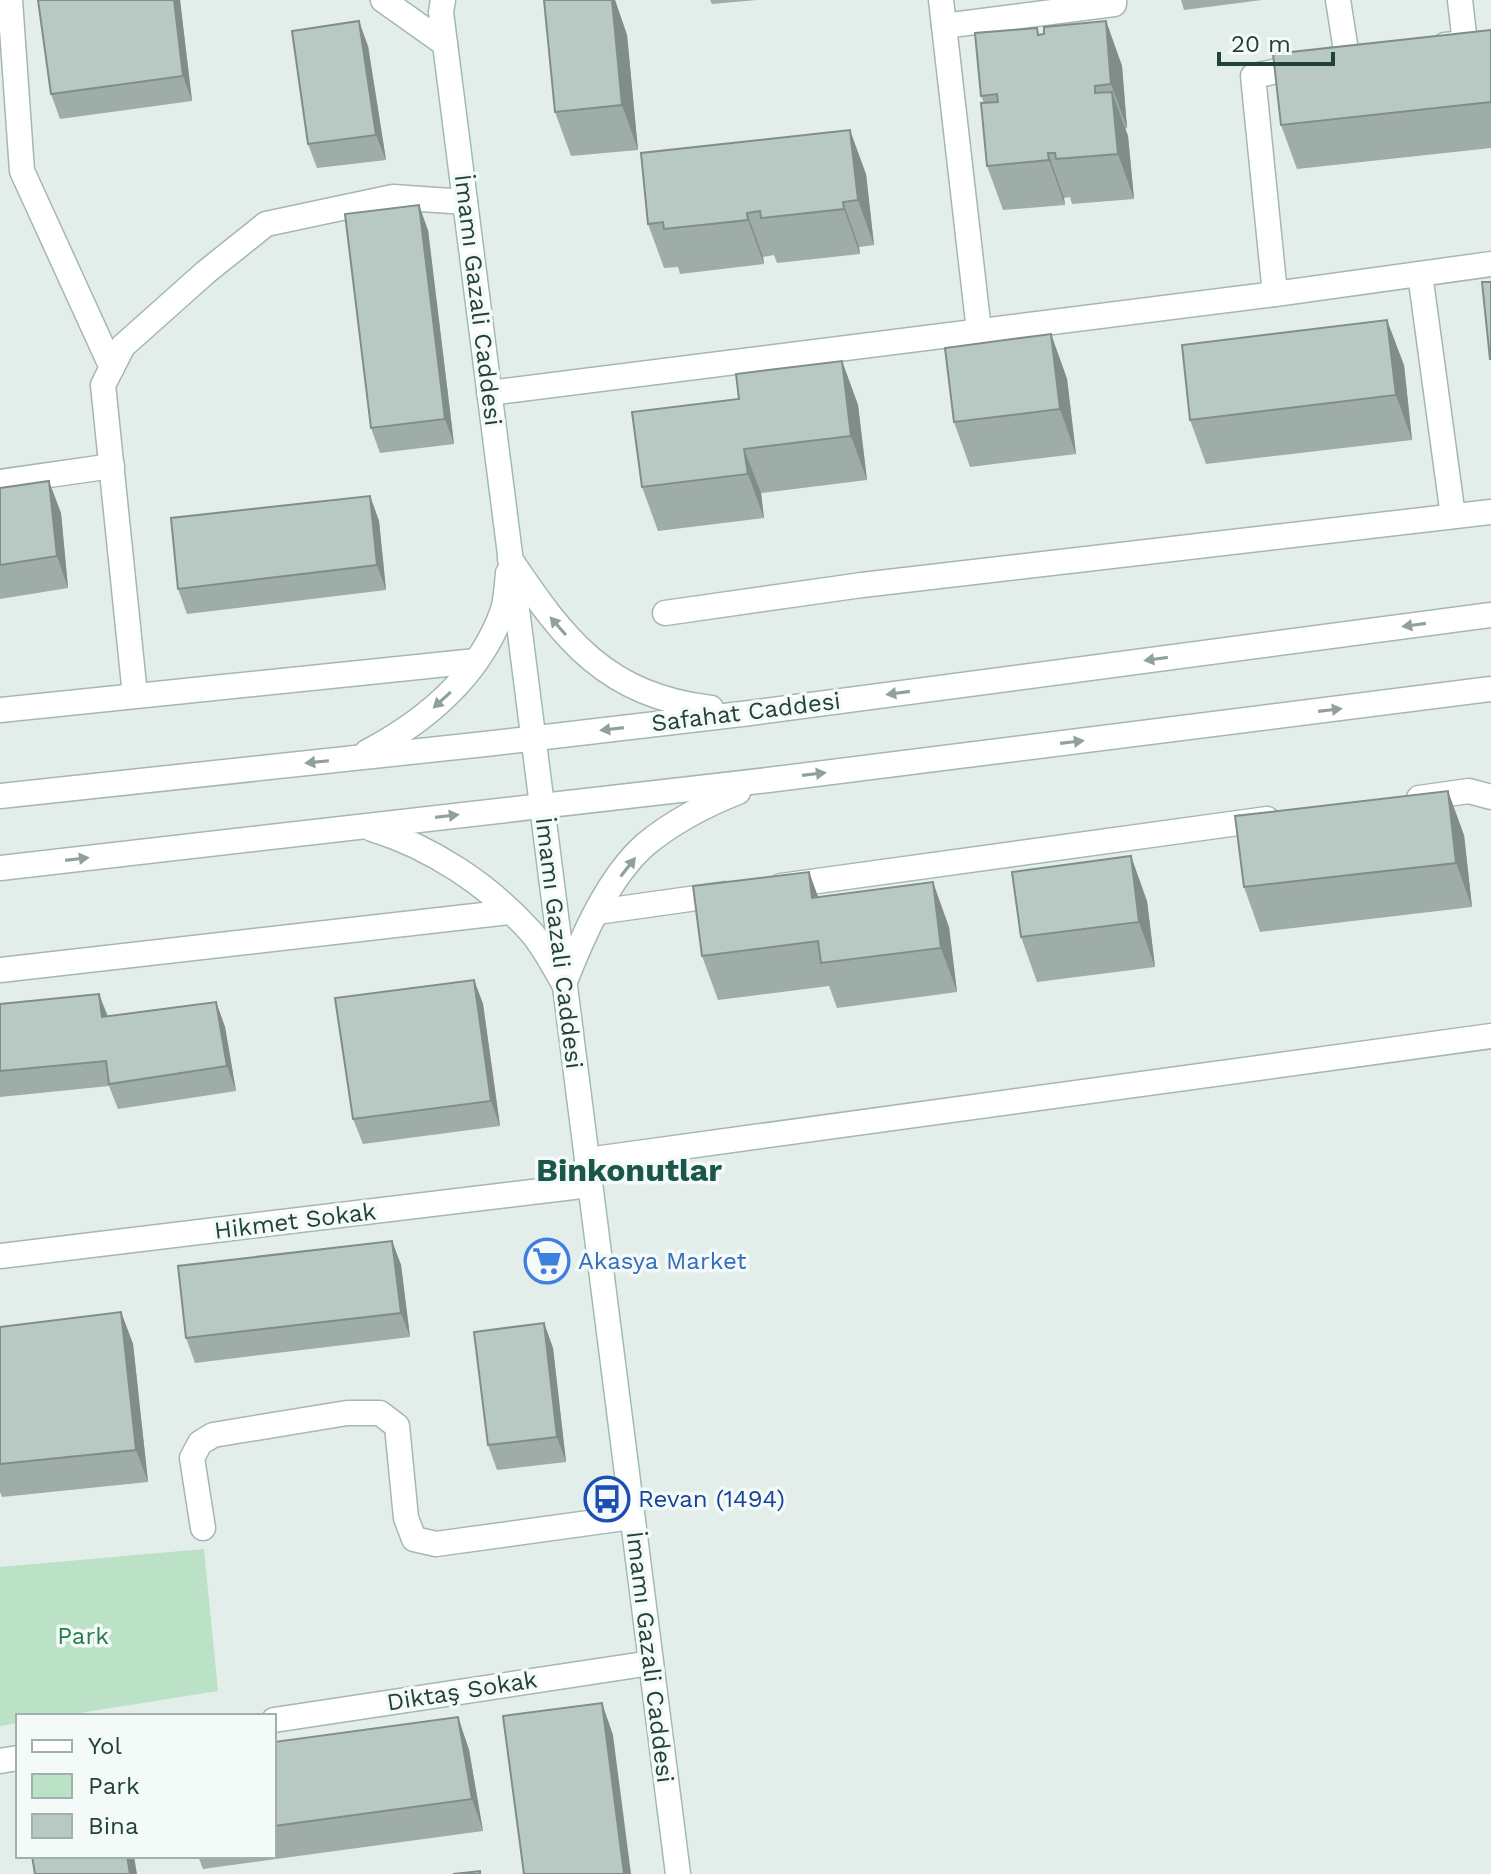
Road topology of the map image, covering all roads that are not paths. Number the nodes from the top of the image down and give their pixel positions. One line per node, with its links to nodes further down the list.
1 (10, 0): 13 (street)
2 (383, 0): 9 (street)
3 (941, 0): 8 (street)
4 (1114, 0): 8 (street)
5 (1338, 0): 12 (street)
6 (1460, 0): 10 (street)
7 (440, 4): 9 (street, İmamı Gazali Caddesi)
8 (944, 26): 18 (street)
9 (445, 44): 14 (street, İmamı Gazali Caddesi)
10 (1421, 48)
11 (1377, 54): 12 (street)
12 (1347, 57): 17 (street)
13 (11, 168): 19 (street)
14 (465, 202): 19 (street); 20 (street, İmamı Gazali Caddesi)
15 (1491, 264): 16 (street)
16 (1420, 274): 17 (street); 24 (street)
17 (1275, 294): 18 (street)
18 (979, 331): 20 (street)
19 (112, 368): 21 (street)
20 (489, 393): 25 (street, İmamı Gazali Caddesi)
21 (112, 466): 22 (street); 30 (street)
22 (0, 482)
23 (1491, 512): 24 (street)
24 (1453, 516): 26 (street)
25 (510, 559): 28 (street); 32 (street, one-way to 25); 33 (street, İmamı Gazali Caddesi)
26 (665, 613)
27 (1491, 615): 32 (street, Safahat Caddesi, one-way to 32)
28 (476, 661): 30 (street); 34 (street, one-way to 34)
29 (1491, 689): 35 (street, one-way to 29)
30 (135, 695): 31 (street)
31 (0, 710)
32 (750, 713): 33 (street, Safahat Caddesi, one-way to 33)
33 (534, 739): 34 (street, Safahat Caddesi); 39 (street, İmamı Gazali Caddesi)
34 (355, 758): 36 (street, Safahat Caddesi, one-way to 36)
35 (768, 780): 39 (street); 44 (street, one-way to 35)
36 (0, 796)
37 (1491, 797): 38 (street)
38 (1391, 801)
39 (542, 805): 41 (street, one-way to 39); 46 (street, İmamı Gazali Caddesi)
40 (1297, 814): 44 (street)
41 (360, 826): 42 (street, one-way to 41); 43 (street)
42 (0, 868)
43 (510, 912): 45 (street); 46 (street)
44 (597, 912): 46 (street)
45 (0, 970)
46 (564, 984): 48 (street, İmamı Gazali Caddesi)
47 (1491, 1036): 48 (street)
48 (587, 1160): 49 (street, İmamı Gazali Caddesi)
49 (590, 1185): 50 (street, Hikmet Sokak); 51 (street, İmamı Gazali Caddesi)
50 (0, 1256)
51 (632, 1517): 52 (street); 53 (street, İmamı Gazali Caddesi)
52 (203, 1528)
53 (651, 1663): 54 (street, Diktaş Sokak); 55 (street, İmamı Gazali Caddesi)
54 (276, 1720)
55 (678, 1874)

